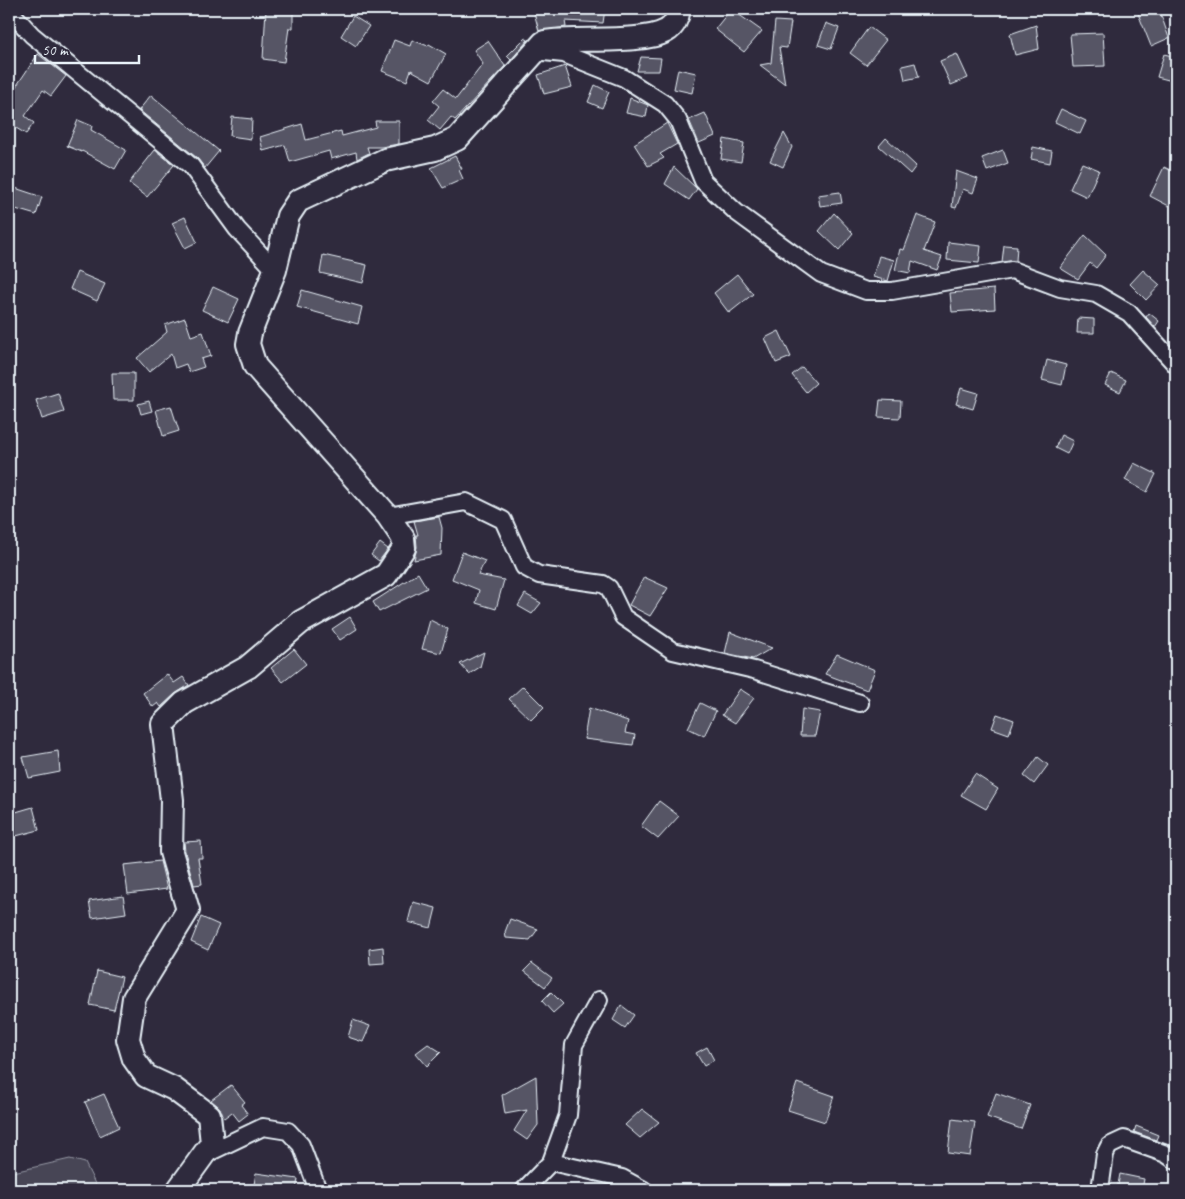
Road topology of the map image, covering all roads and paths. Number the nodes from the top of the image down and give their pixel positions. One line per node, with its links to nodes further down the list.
1 (679, 9): 3 (street)
2 (9, 10): 4 (street)
3 (534, 51): 4 (street); 5 (street)
4 (275, 270): 6 (street)
5 (1176, 365)
6 (388, 516): 7 (street); 9 (street)
7 (860, 703)
8 (598, 1000): 11 (street)
9 (202, 1156): 12 (street); 13 (street)
10 (1176, 1161): 16 (street)
11 (552, 1162): 14 (street); 15 (street)
12 (178, 1190)
13 (318, 1190)
14 (524, 1190)
15 (644, 1190)
16 (1100, 1190)

